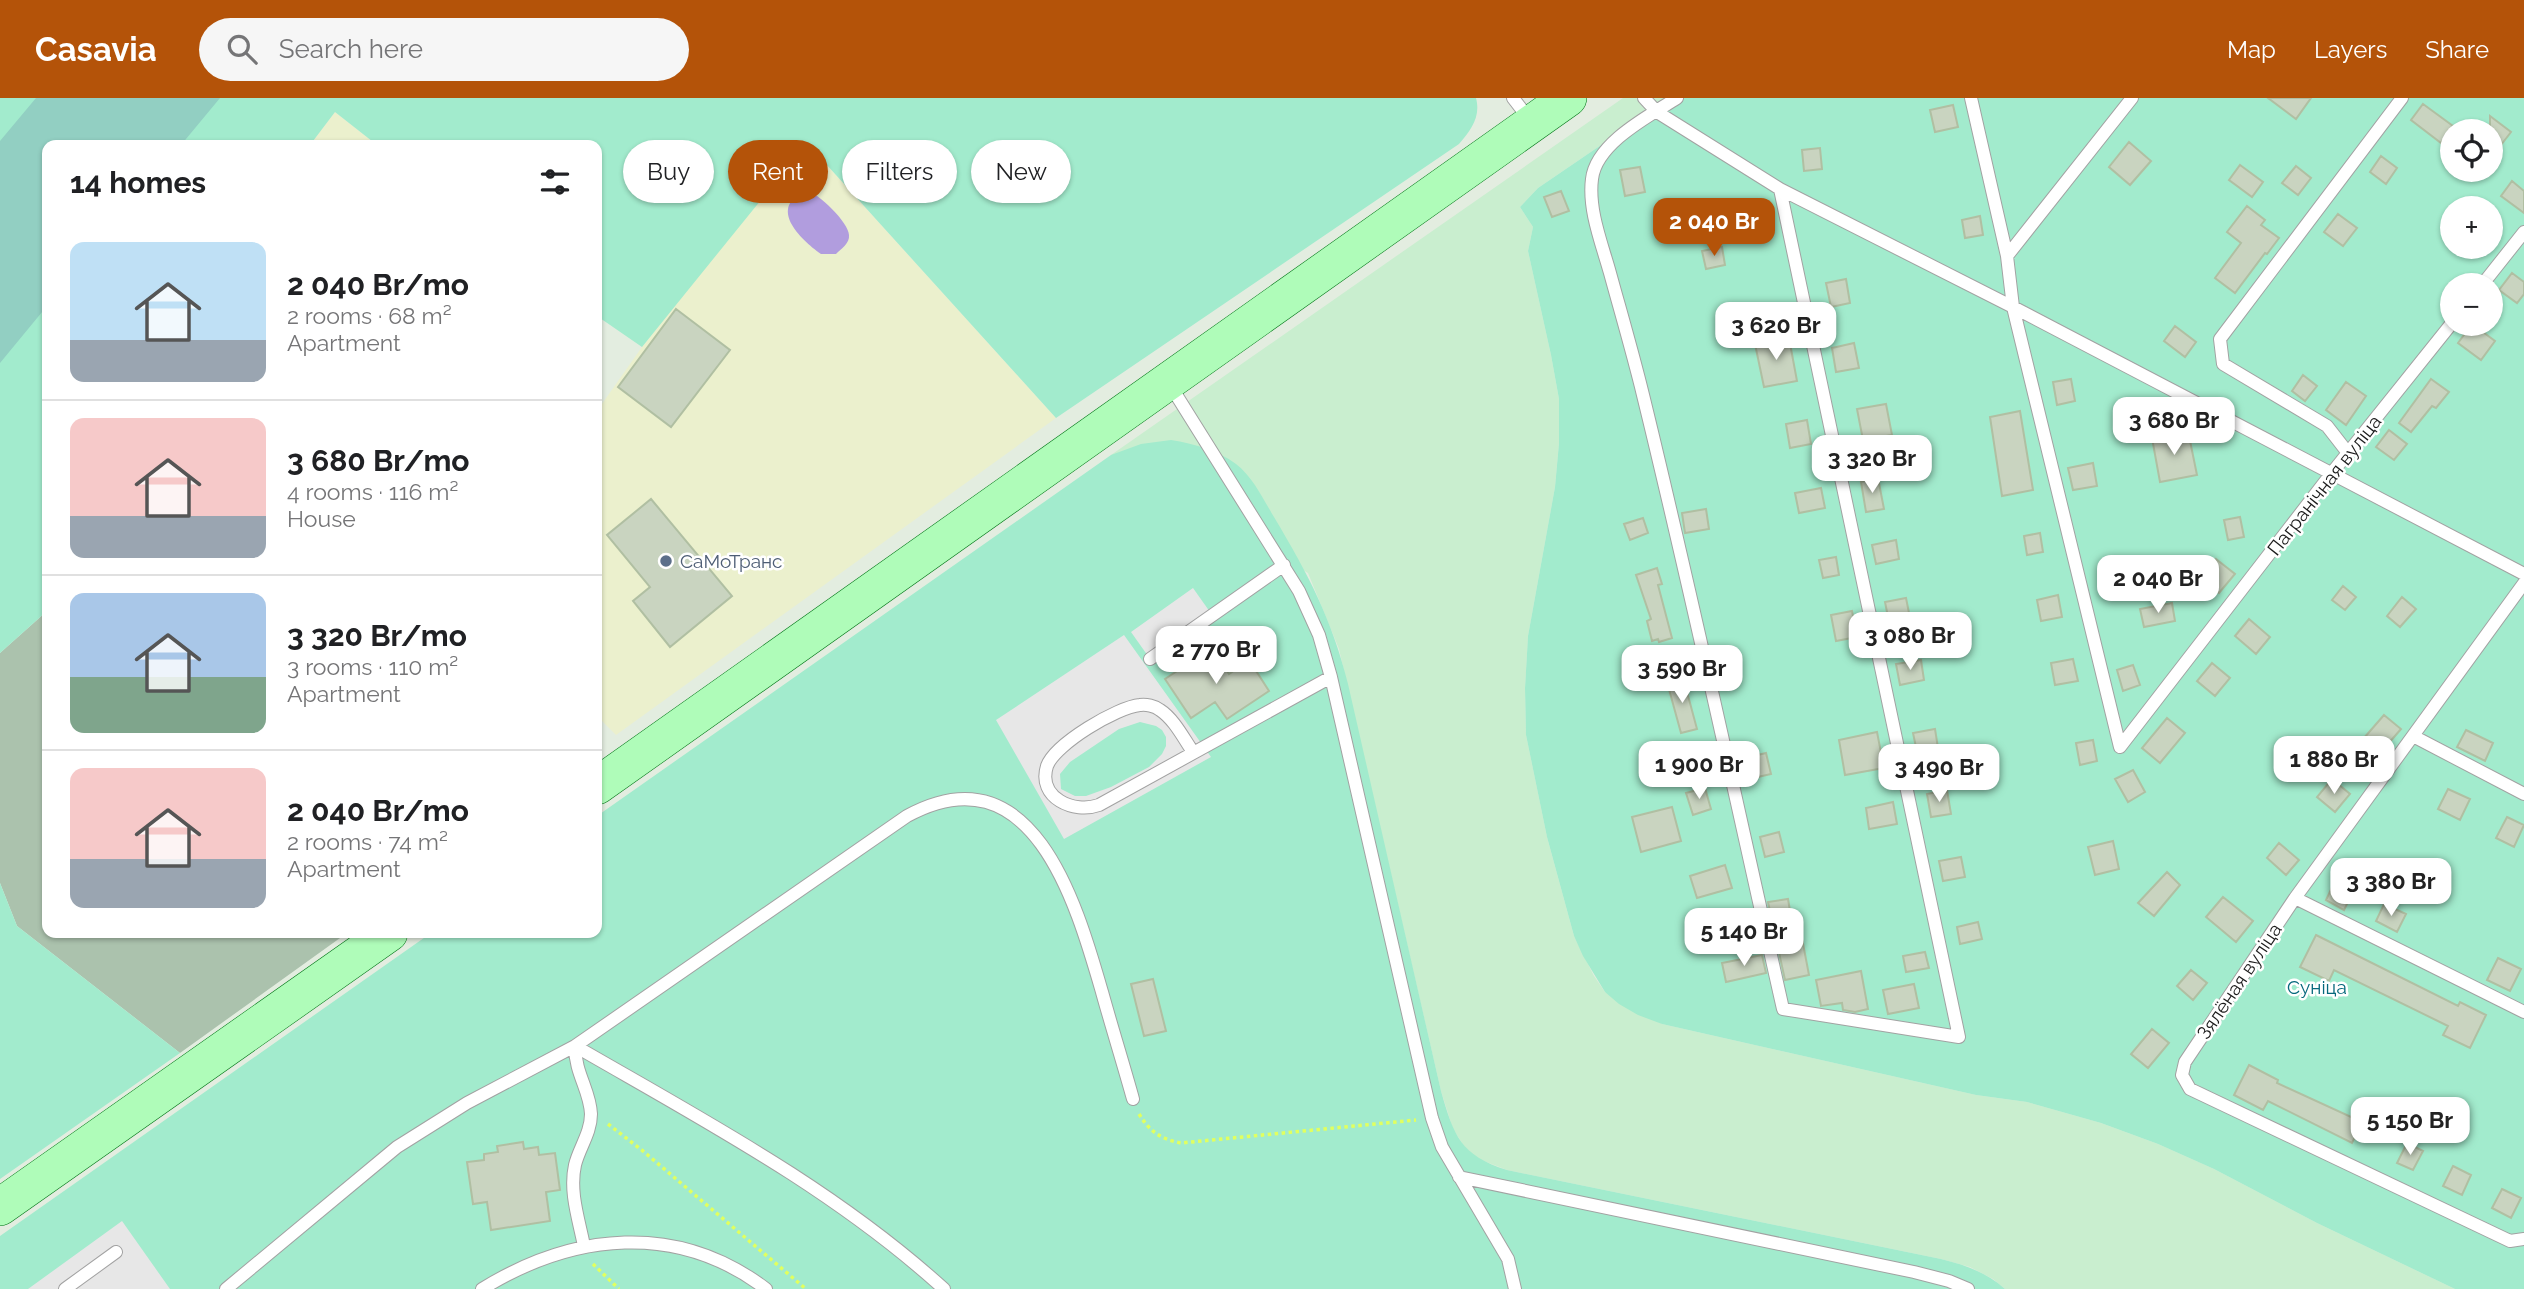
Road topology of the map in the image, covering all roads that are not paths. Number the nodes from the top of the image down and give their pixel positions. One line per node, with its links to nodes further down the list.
1 (1567, 98): 7 (street)
2 (1644, 98): 8 (lane)
3 (1677, 98): 8 (lane)
4 (1971, 98): 11 (lane)
5 (2132, 98): 11 (lane)
6 (2402, 98): 16 (lane)
7 (1523, 111): 15 (street)
8 (1657, 111): 9 (lane); 9 (lane)
9 (1780, 189): 13 (lane)
10 (2524, 232): 12 (lane)
11 (2007, 256): 13 (lane)
12 (2492, 273)
13 (2013, 307): 17 (lane); 17 (lane, Пагранічная вуліца)
14 (2442, 336): 16 (lane, Пагранічная вуліца)
15 (1168, 382): 18 (lane); 25 (street)
16 (2348, 453): 17 (lane, Пагранічная вуліца)
17 (2331, 474): 19 (lane)
18 (1284, 565): 21 (lane); 22 (lane)
19 (2524, 574)
20 (2524, 583): 23 (lane, Зялёная вуліца)
21 (1150, 659)
22 (1331, 677): 24 (lane); 32 (lane)
23 (2413, 736): 26 (lane); 27 (lane, Зялёная вуліца)
24 (1194, 752): 24 (lane)
25 (602, 782)
26 (2524, 794)
27 (2295, 898): 29 (lane); 34 (lane, Зялёная вуліца)
28 (381, 938): 33 (street)
29 (2524, 1012)
30 (575, 1046): 31 (lane); 35 (lane); 38 (lane); 41 (lane)
31 (1133, 1099)
32 (1459, 1177): 42 (lane); 43 (lane)
33 (0, 1208)
34 (2524, 1239)
35 (584, 1246): 39 (lane); 40 (lane)
36 (116, 1252): 37 (lane)
37 (65, 1289)
38 (226, 1289)
39 (482, 1289)
40 (766, 1289)
41 (944, 1289)
42 (1515, 1289)
43 (1968, 1289)

